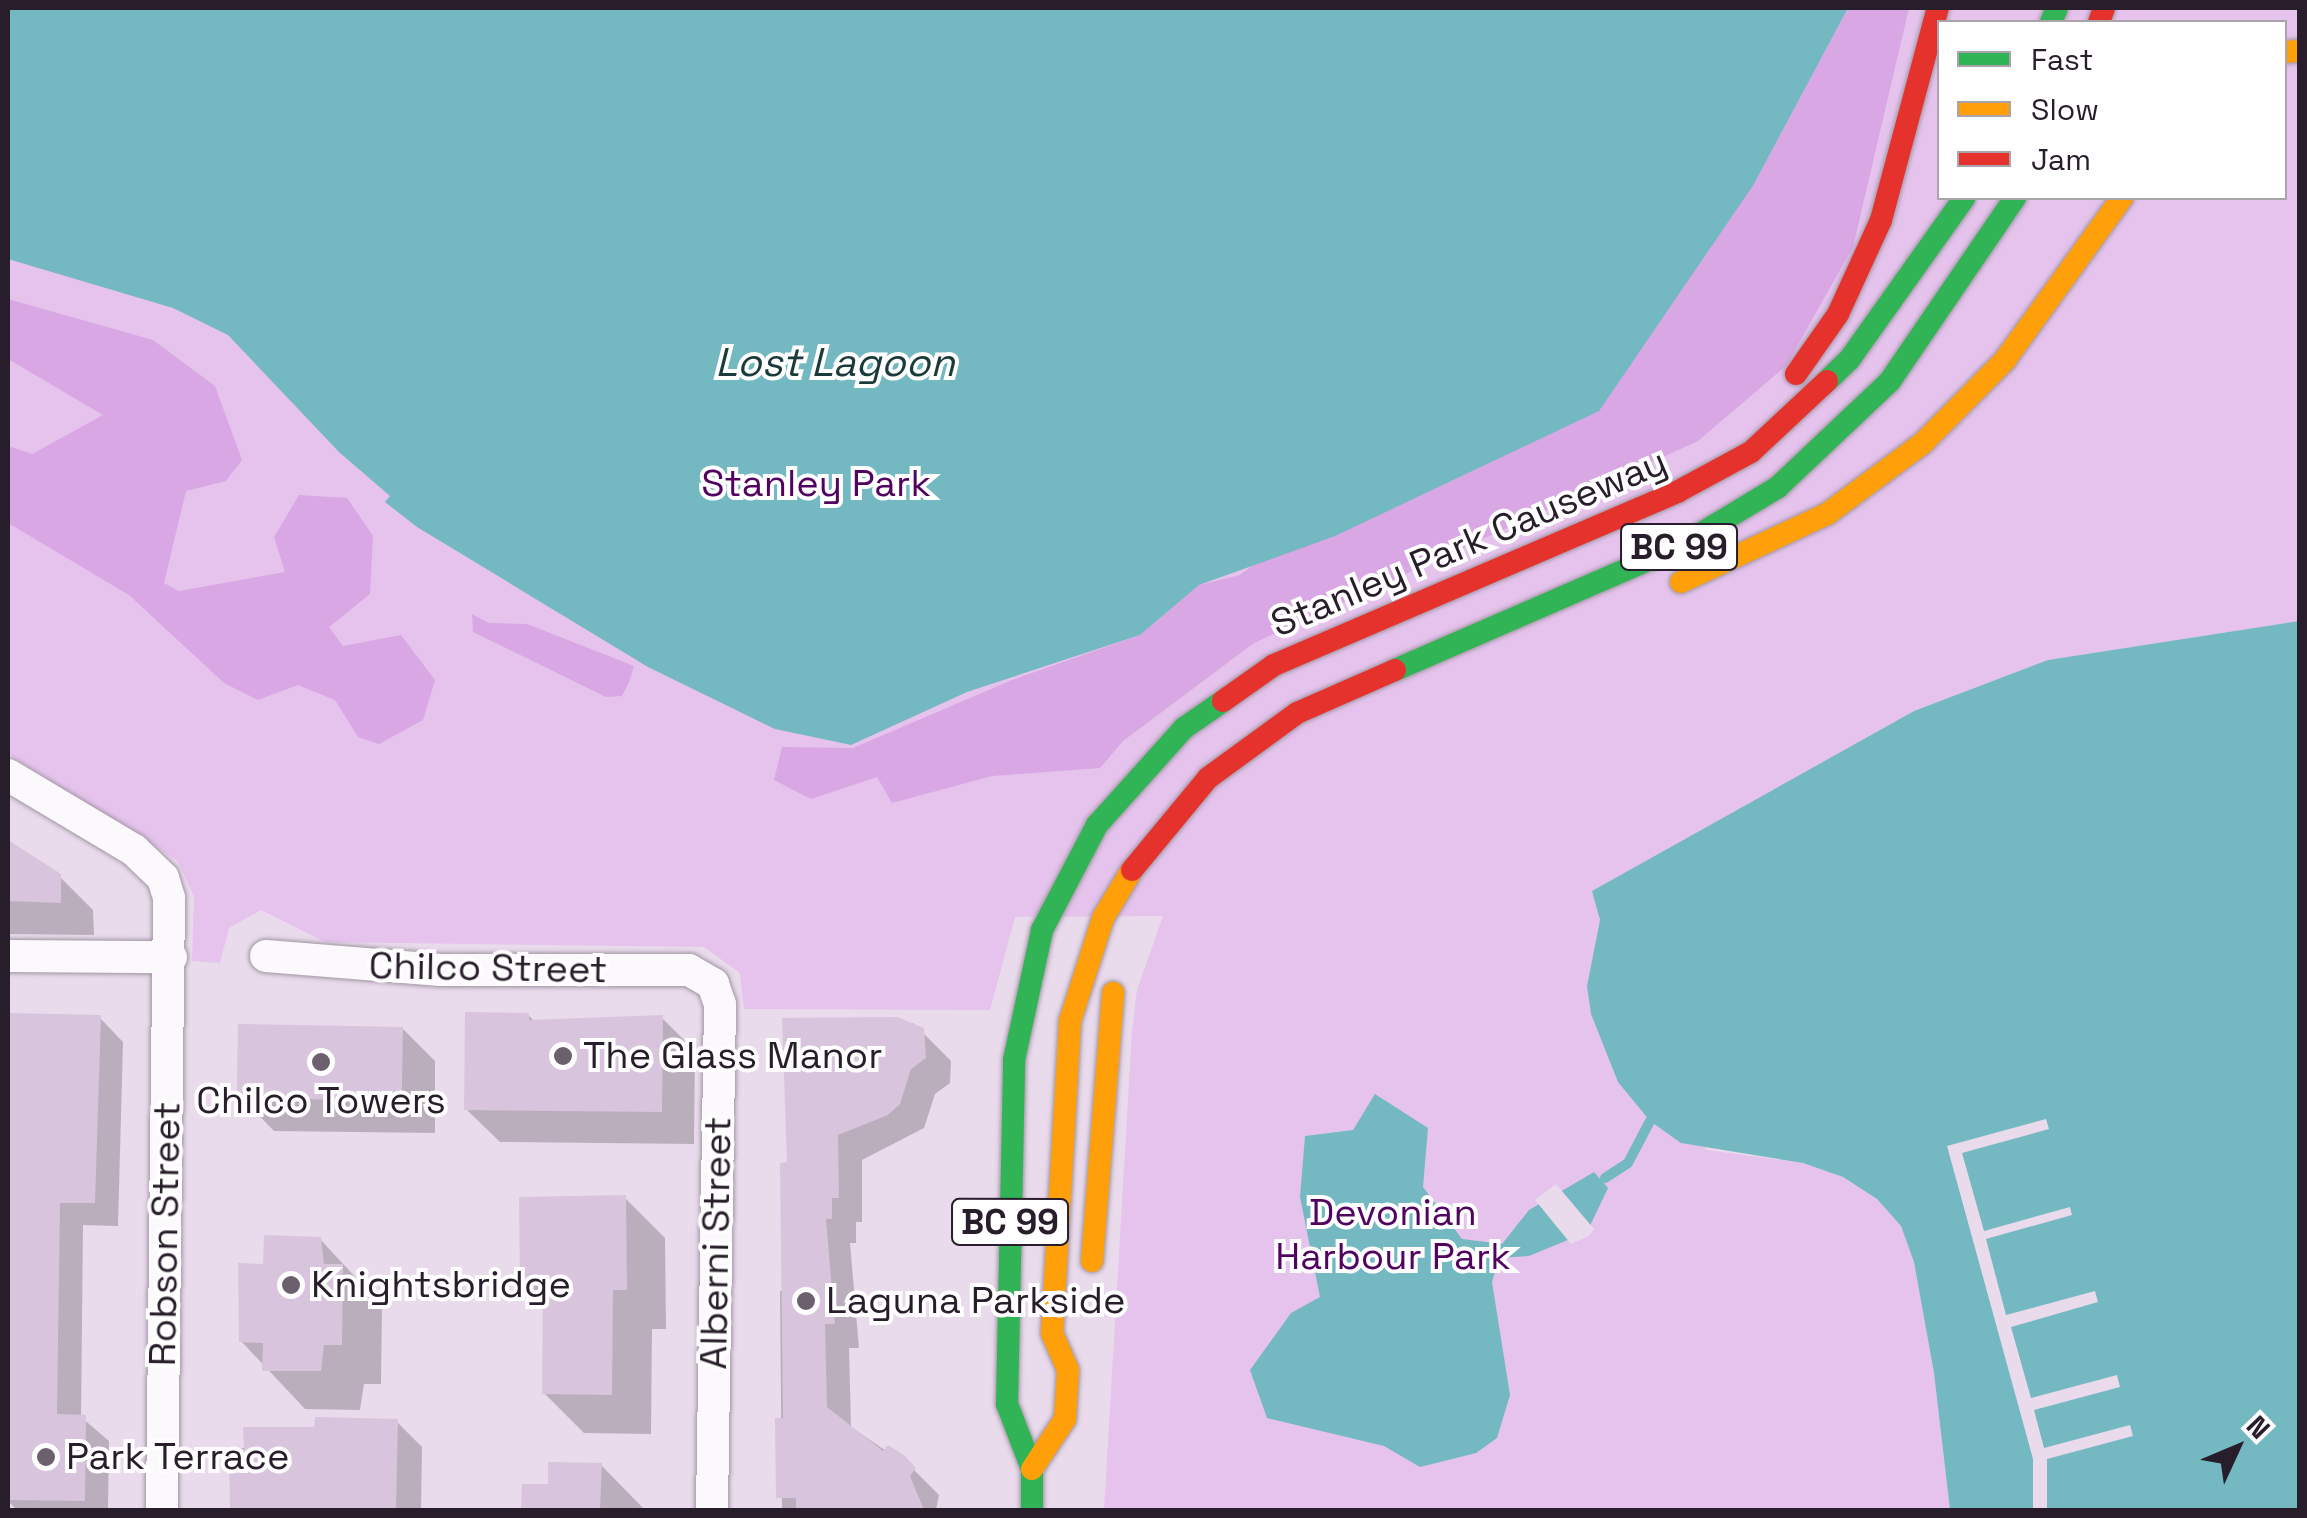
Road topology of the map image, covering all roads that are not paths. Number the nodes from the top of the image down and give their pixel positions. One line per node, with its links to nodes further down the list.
1 (1938, 8): 5 (highway)
2 (1963, 200): 5 (highway, Stanley Park Causeway / BC 99)
3 (2014, 200): 15 (highway, BC 99)
4 (2121, 200): 6 (highway)
5 (1638, 508): 16 (highway, Stanley Park Causeway / BC 99)
6 (1649, 596)
7 (8, 776): 10 (street, Robson Street)
8 (8, 956): 10 (street)
9 (266, 956): 12 (street, Chilco Street)
10 (171, 957): 17 (street, Robson Street)
11 (1120, 969): 13 (highway)
12 (708, 978): 18 (street, Alberni Street)
13 (1090, 1286)
14 (1081, 1336): 15 (highway)
15 (1068, 1370): 16 (highway, BC 99)
16 (1032, 1469): 19 (highway, BC 99)
17 (162, 1510)
18 (712, 1510)
19 (1032, 1510)

